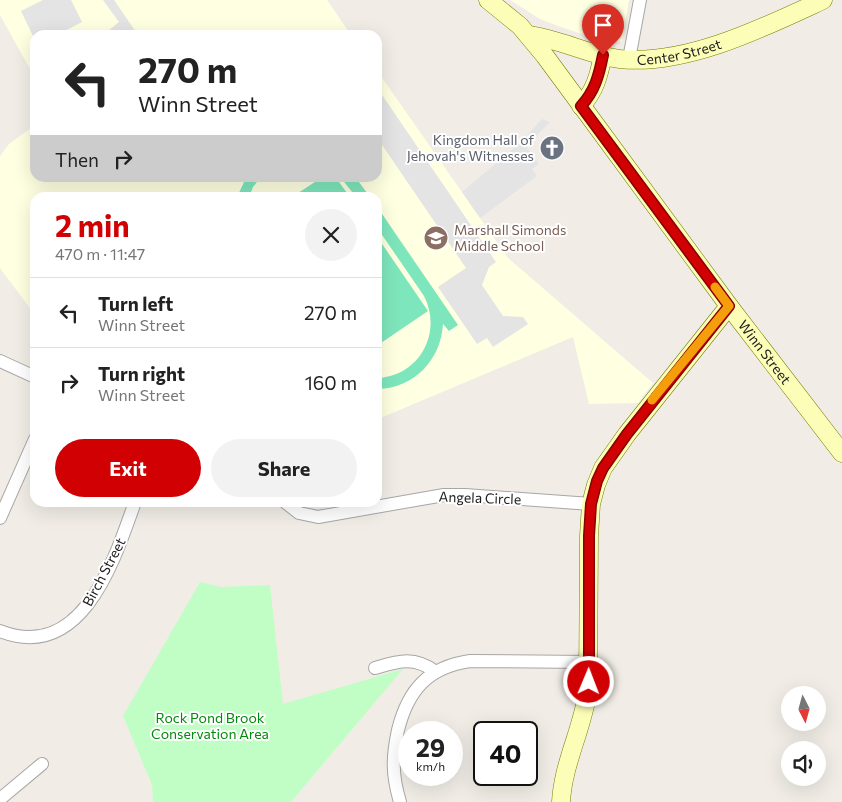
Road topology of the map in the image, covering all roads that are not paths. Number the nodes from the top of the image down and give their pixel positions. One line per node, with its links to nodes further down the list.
1 (488, 0): 4 (main road, Winn Street)
2 (640, 0): 6 (street)
3 (823, 0): 6 (main road, Center Street)
4 (528, 35): 5 (main road, Center Street); 7 (main road, Winn Street)
5 (603, 55): 6 (main road, Center Street); 7 (main road)
6 (629, 59)
7 (581, 106): 8 (main road, Winn Street)
8 (729, 306): 12 (main road, Winn Street); 13 (main road)
9 (0, 361): 10 (street)
10 (30, 375)
11 (30, 450): 18 (street)
12 (842, 453)
13 (591, 504): 14 (street, Angela Circle); 20 (main road)
14 (382, 505)
15 (133, 507): 19 (street, Birch Street)
16 (289, 507): 17 (street, Angela Circle)
17 (370, 507)
18 (0, 518)
19 (0, 631)
20 (589, 662): 22 (street); 26 (main road)
21 (375, 668): 22 (street)
22 (436, 672): 25 (street)
23 (42, 764): 24 (street)
24 (0, 799)
25 (400, 802)
26 (561, 802)

